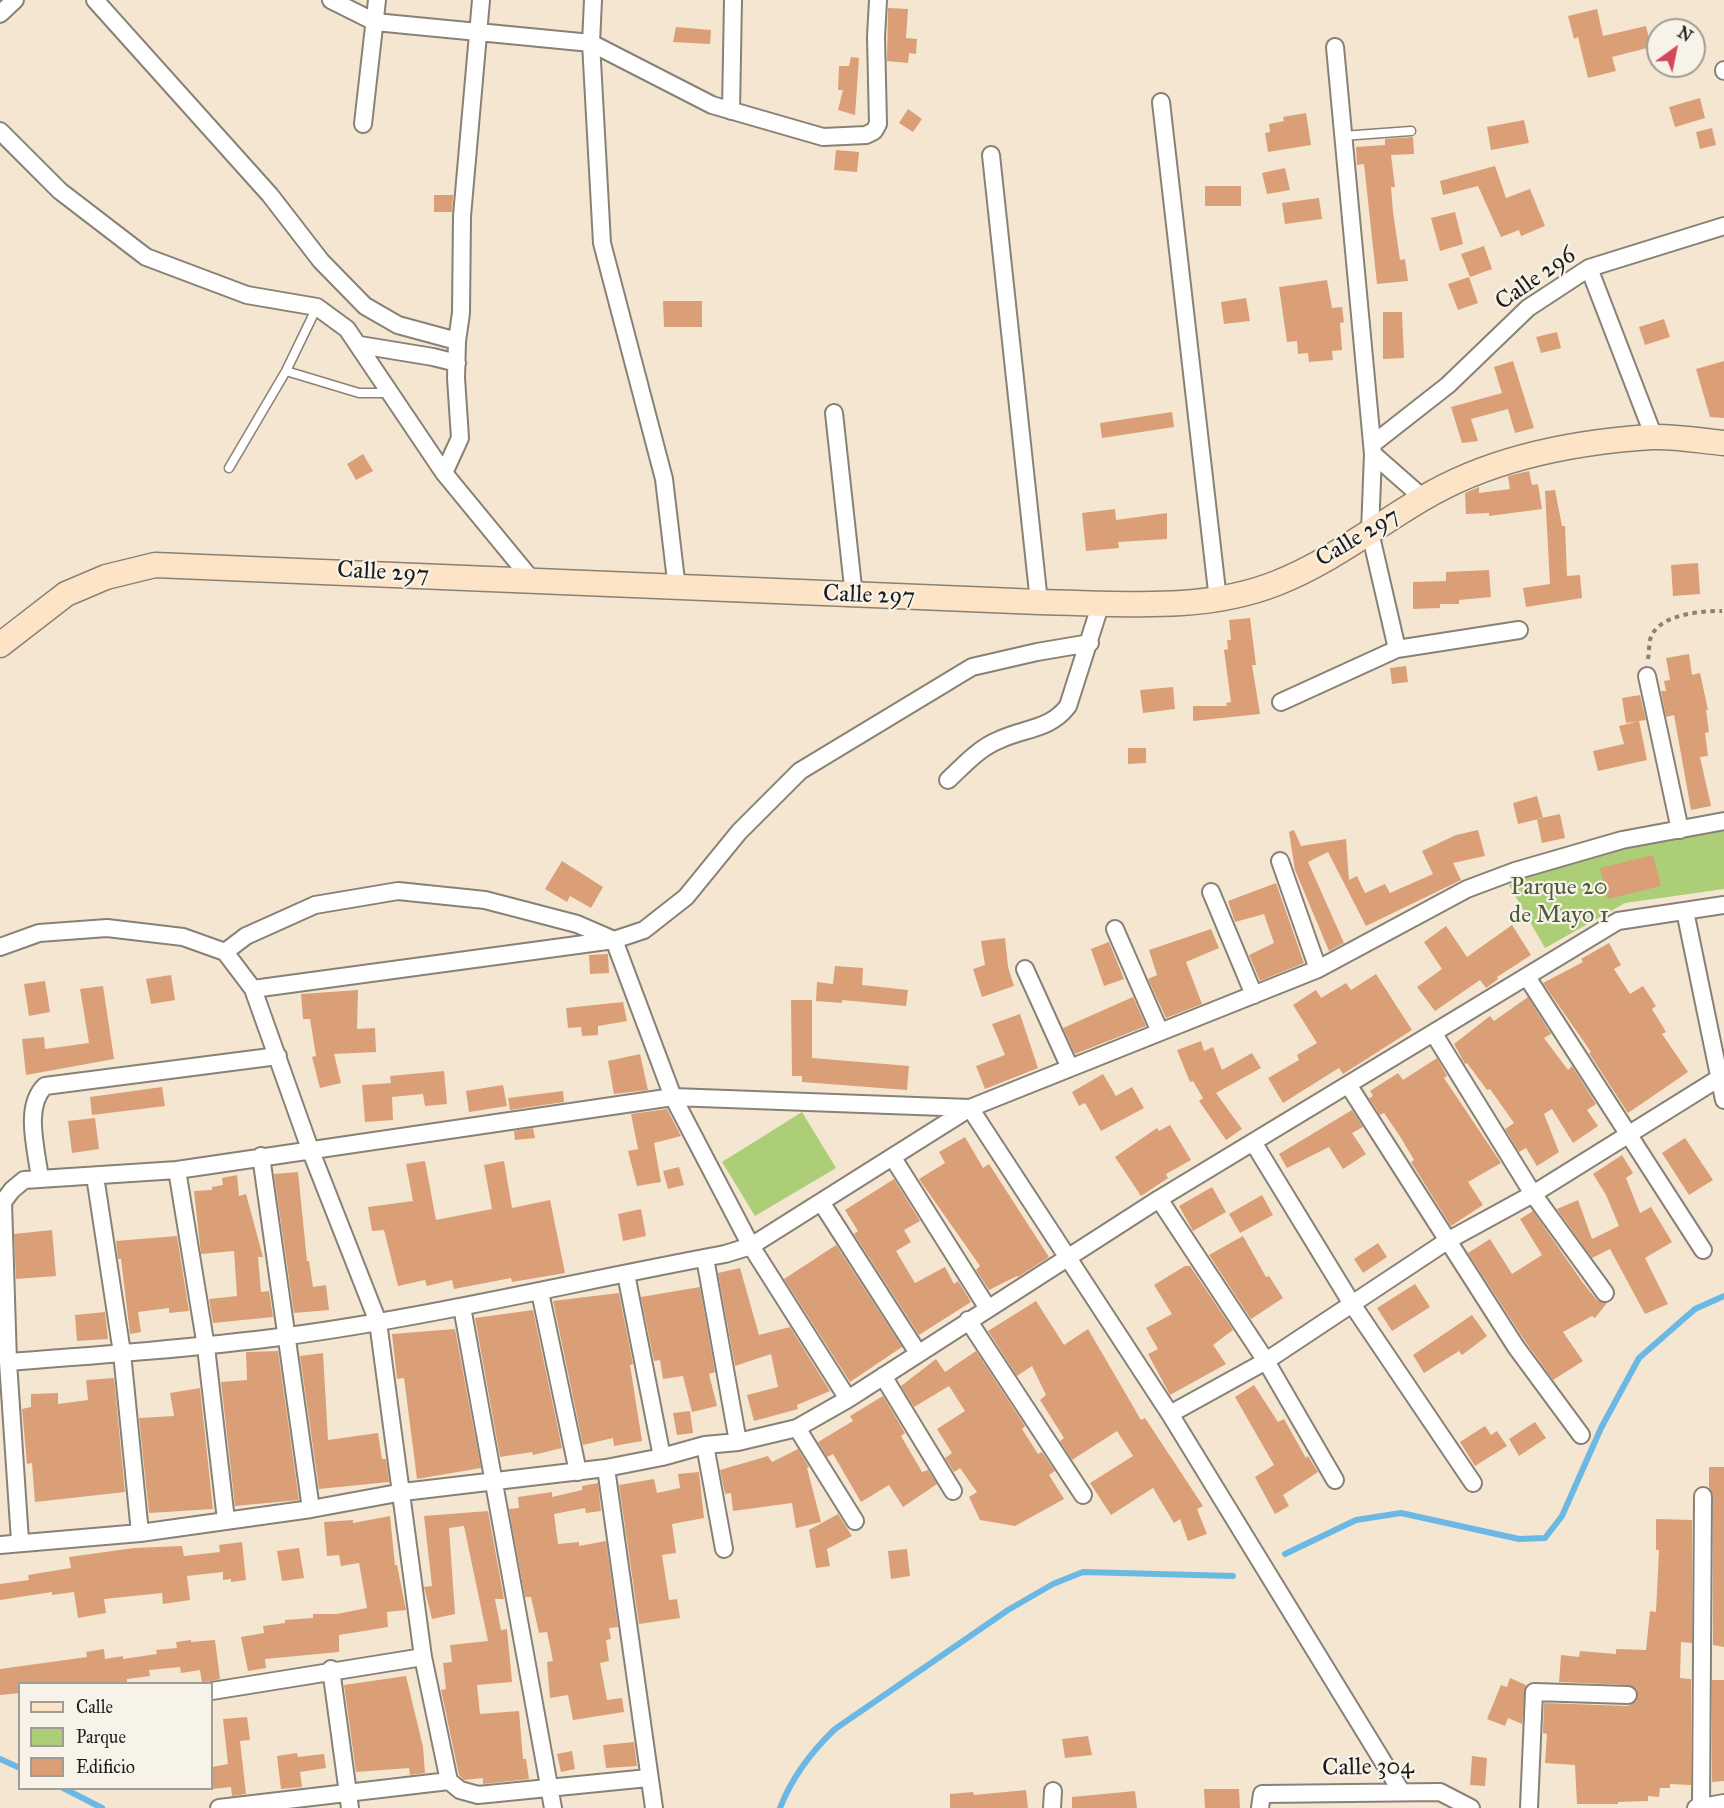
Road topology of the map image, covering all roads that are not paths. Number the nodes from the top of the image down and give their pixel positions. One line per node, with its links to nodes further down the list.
1 (15, 0): 9 (street)
2 (95, 0): 24 (street)
3 (331, 0): 10 (street)
4 (377, 0): 10 (street)
5 (481, 0): 11 (street)
6 (593, 0): 12 (street)
7 (733, 0): 15 (street)
8 (878, 0): 15 (street)
9 (0, 14)
10 (375, 22): 11 (street); 16 (street)
11 (477, 31): 12 (street); 24 (street)
12 (591, 43): 15 (street); 38 (street)
13 (1335, 47): 19 (street)
14 (1161, 102): 40 (street)
15 (730, 111)
16 (363, 124)
17 (0, 131): 23 (street)
18 (1411, 132): 19 (lane)
19 (1342, 136): 32 (street)
20 (991, 155): 41 (street)
21 (1724, 226): 22 (street, Calle 296)
22 (1589, 268): 30 (street); 32 (street, Calle 296)
23 (317, 307): 25 (street); 27 (lane)
24 (457, 340): 26 (street)
25 (360, 345): 26 (street); 28 (street)
26 (457, 363): 34 (street)
27 (286, 371): 28 (lane); 33 (lane)
28 (390, 393): 34 (street)
29 (834, 414): 39 (street)
30 (1654, 437): 31 (street, Calle 297); 35 (street, Calle 297)
31 (1724, 443)
32 (1374, 448): 35 (street); 36 (street)
33 (229, 468)
34 (444, 473): 37 (street)
35 (1423, 498): 36 (street, Calle 297)
36 (1370, 532): 40 (street, Calle 297); 46 (street)
37 (532, 580): 38 (street, Calle 297); 45 (street, Calle 297)
38 (677, 589): 39 (street, Calle 297)
39 (854, 596): 41 (street, Calle 297)
40 (1218, 600): 42 (street, Calle 297)
41 (1039, 602): 42 (street, Calle 297)
42 (1101, 603): 44 (street)
43 (1519, 630): 46 (street)
44 (1090, 643): 49 (street); 57 (street)
45 (0, 645)
46 (1397, 649): 48 (street)
47 (1647, 676): 51 (street)
48 (1281, 702)
49 (948, 780)
50 (1724, 820): 51 (street)
51 (1680, 830): 61 (street)
52 (1280, 861): 61 (street)
53 (1211, 892): 64 (street)
54 (1724, 905): 55 (street)
55 (1685, 911): 62 (street); 69 (street)
56 (1115, 929): 65 (street)
57 (614, 940): 59 (street); 63 (street); 71 (street)
58 (0, 947): 59 (street)
59 (225, 952): 63 (street)
60 (1025, 969): 68 (street)
61 (1318, 969): 64 (street)
62 (1527, 977): 66 (street); 74 (street)
63 (253, 988): 67 (street)
64 (1254, 995): 65 (street)
65 (1160, 1032): 68 (street)
66 (1434, 1034): 70 (street); 82 (street)
67 (278, 1056): 76 (street); 81 (street)
68 (1070, 1068): 73 (street)
69 (1722, 1076): 72 (street); 74 (street)
70 (1349, 1086): 75 (street); 85 (street)
71 (673, 1097): 73 (street); 76 (street); 86 (street)
72 (1724, 1100)
73 (970, 1108): 78 (street); 89 (street)
74 (1628, 1133): 82 (street); 87 (street)
75 (1253, 1142): 83 (street); 93 (street)
76 (310, 1149): 77 (street); 97 (street)
77 (261, 1156): 79 (street); 98 (street)
78 (892, 1158): 84 (street); 94 (street)
79 (177, 1170): 80 (street); 99 (street)
80 (95, 1176): 81 (street); 100 (street)
81 (40, 1179): 103 (street)
82 (1533, 1194): 85 (street); 92 (street)
83 (1160, 1199): 89 (street); 102 (street)
84 (821, 1202): 86 (street); 101 (street)
85 (1447, 1241): 93 (street); 108 (street)
86 (751, 1246): 88 (street); 105 (street)
87 (1703, 1251)
88 (705, 1258): 90 (street); 109 (street)
89 (1067, 1258): 94 (street); 106 (street)
90 (626, 1274): 91 (street); 111 (street)
91 (540, 1292): 95 (street); 113 (street)
92 (1605, 1293)
93 (1352, 1304): 102 (street); 116 (street)
94 (987, 1307): 96 (street)
95 (462, 1308): 97 (street); 114 (street)
96 (968, 1320): 101 (street); 119 (street)
97 (378, 1322): 98 (street); 118 (street)
98 (289, 1336): 99 (street); 121 (street)
99 (206, 1347): 100 (street); 122 (street)
100 (122, 1353): 103 (street); 124 (street)
101 (918, 1353): 104 (street)
102 (1266, 1361): 106 (street); 115 (street)
103 (8, 1362): 125 (street)
104 (883, 1376): 105 (street); 117 (street)
105 (848, 1399): 107 (street)
106 (1170, 1413): 135 (street)
107 (797, 1428): 109 (street); 123 (street)
108 (1581, 1435)
109 (738, 1442): 110 (street)
110 (705, 1445): 111 (street); 127 (street)
111 (662, 1457): 112 (street)
112 (606, 1468): 113 (street); 132 (street)
113 (578, 1472): 114 (street)
114 (495, 1480): 118 (street); 134 (street)
115 (1335, 1480)
116 (1473, 1483)
117 (952, 1491)
118 (403, 1492): 121 (street); 128 (street)
119 (1083, 1496)
120 (1703, 1496): 140 (street)
121 (311, 1509): 122 (street)
122 (226, 1520): 124 (street)
123 (855, 1521)
124 (140, 1533): 125 (street)
125 (20, 1541): 126 (street)
126 (0, 1545)
127 (724, 1549)
128 (423, 1656): 129 (street); 133 (street)
129 (332, 1669): 130 (street); 136 (street)
130 (213, 1691)
131 (1628, 1695): 144 (street)
132 (648, 1778): 134 (street); 143 (street)
133 (449, 1781): 134 (street); 136 (street)
134 (550, 1790): 142 (street)
135 (1401, 1791): 137 (street, Calle 304); 139 (street, Calle 304)
136 (350, 1800): 141 (street)
137 (1261, 1801)
138 (1724, 1803): 140 (street)
139 (1465, 1806)
140 (1698, 1807)
141 (219, 1808)
142 (553, 1808)
143 (654, 1808)
144 (1529, 1808)

